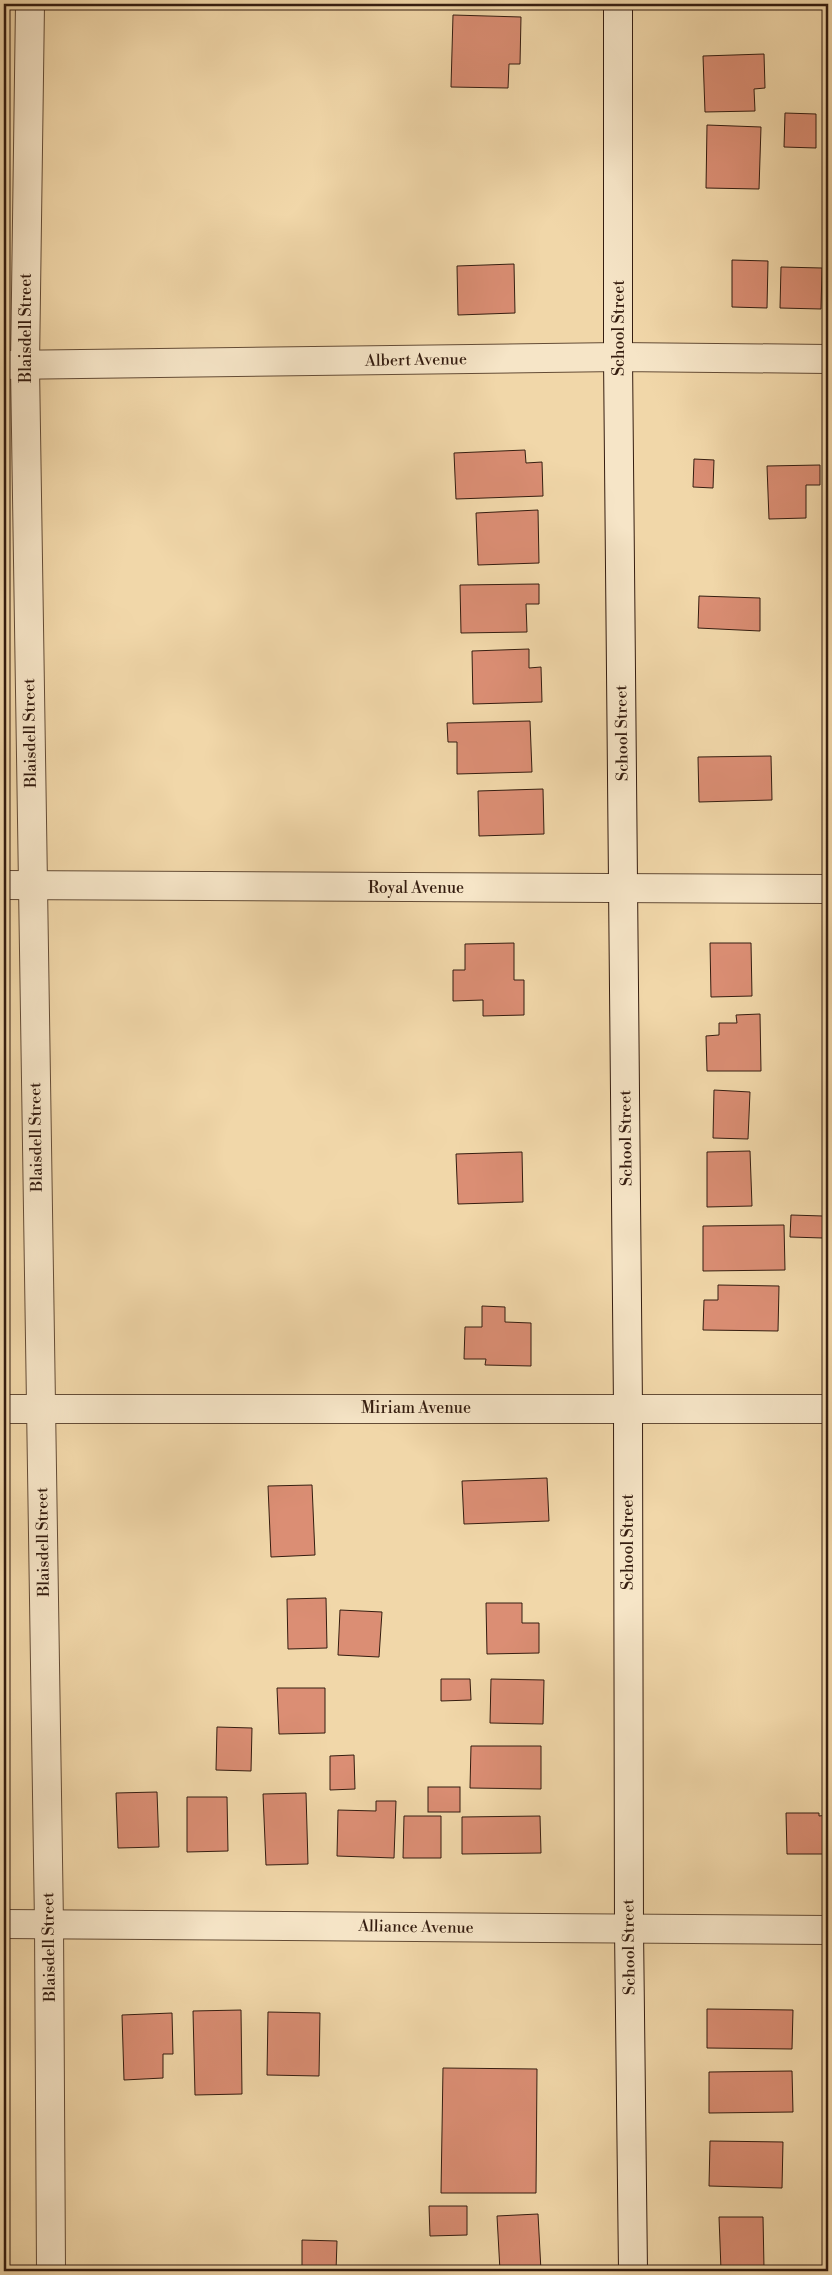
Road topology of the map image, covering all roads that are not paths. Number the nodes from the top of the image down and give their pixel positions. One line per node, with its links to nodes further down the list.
1 (30, 4): 5 (street, Blaisdell Street)
2 (618, 4): 3 (street, School Street)
3 (618, 357): 4 (street, Albert Avenue); 5 (street, Albert Avenue); 9 (street, School Street)
4 (828, 359)
5 (14, 366): 7 (street, Blaisdell Street)
6 (4, 885): 7 (street, Royal Avenue)
7 (32, 885): 9 (street, Royal Avenue); 10 (street, Blaisdell Street)
8 (828, 889): 9 (street, Royal Avenue)
9 (623, 890): 11 (street, School Street)
10 (40, 1408): 11 (street, Miriam Avenue); 12 (street, Miriam Avenue); 15 (street, Blaisdell Street)
11 (628, 1408): 13 (street, Miriam Avenue); 16 (street, School Street)
12 (4, 1409)
13 (828, 1409)
14 (4, 1924): 15 (street, Alliance Avenue)
15 (49, 1924): 16 (street, Alliance Avenue); 18 (street, Blaisdell Street)
16 (629, 1929): 17 (street, Alliance Avenue); 19 (street, School Street)
17 (828, 1930)
18 (51, 2271)
19 (634, 2271)

